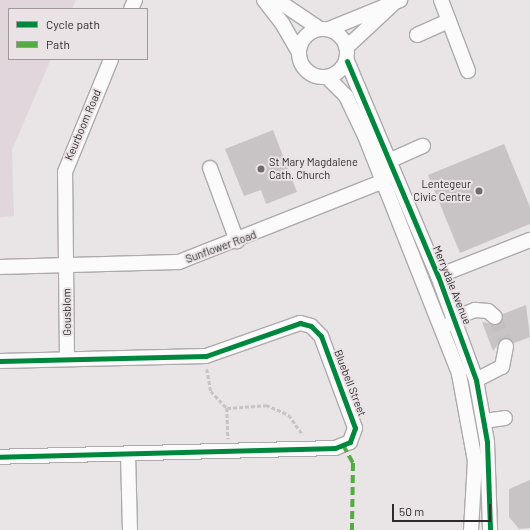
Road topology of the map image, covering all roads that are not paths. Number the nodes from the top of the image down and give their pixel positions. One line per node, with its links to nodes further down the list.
1 (264, 0): 8 (street)
2 (277, 0): 6 (street)
3 (442, 0): 5 (street)
4 (398, 1): 6 (street); 9 (street)
5 (449, 21): 7 (street); 11 (street)
6 (325, 29): 8 (street); 9 (street)
7 (418, 35)
8 (299, 53): 12 (street)
9 (347, 54): 12 (street); 14 (street, Merrydale Avenue)
10 (110, 60): 19 (street, Keurboom Road)
11 (468, 71)
12 (327, 77): 16 (street)
13 (423, 146): 14 (street)
14 (391, 160): 21 (street, Merrydale Avenue)
15 (210, 168): 18 (street)
16 (384, 181): 18 (street, Sunflower Road); 24 (street)
17 (530, 240): 21 (street)
18 (237, 241): 19 (street, Sunflower Road)
19 (66, 265): 20 (street, Sunflower Road); 26 (street, Gousblom)
20 (0, 267)
21 (438, 276): 23 (street, Merrydale Avenue)
22 (495, 317): 23 (street)
23 (455, 318): 24 (street); 28 (street, Merrydale Avenue)
24 (444, 333): 34 (street)
25 (506, 346): 28 (street)
26 (67, 359): 27 (street, Bluebell Street); 31 (street, Bluebell Street)
27 (0, 361)
28 (476, 380): 30 (street, Merrydale Avenue)
29 (505, 418): 30 (street)
30 (484, 421): 35 (street, Merrydale Avenue)
31 (128, 454): 32 (street, Bluebell Street); 33 (street)
32 (0, 457)
33 (130, 530)
34 (471, 530)
35 (490, 530)

